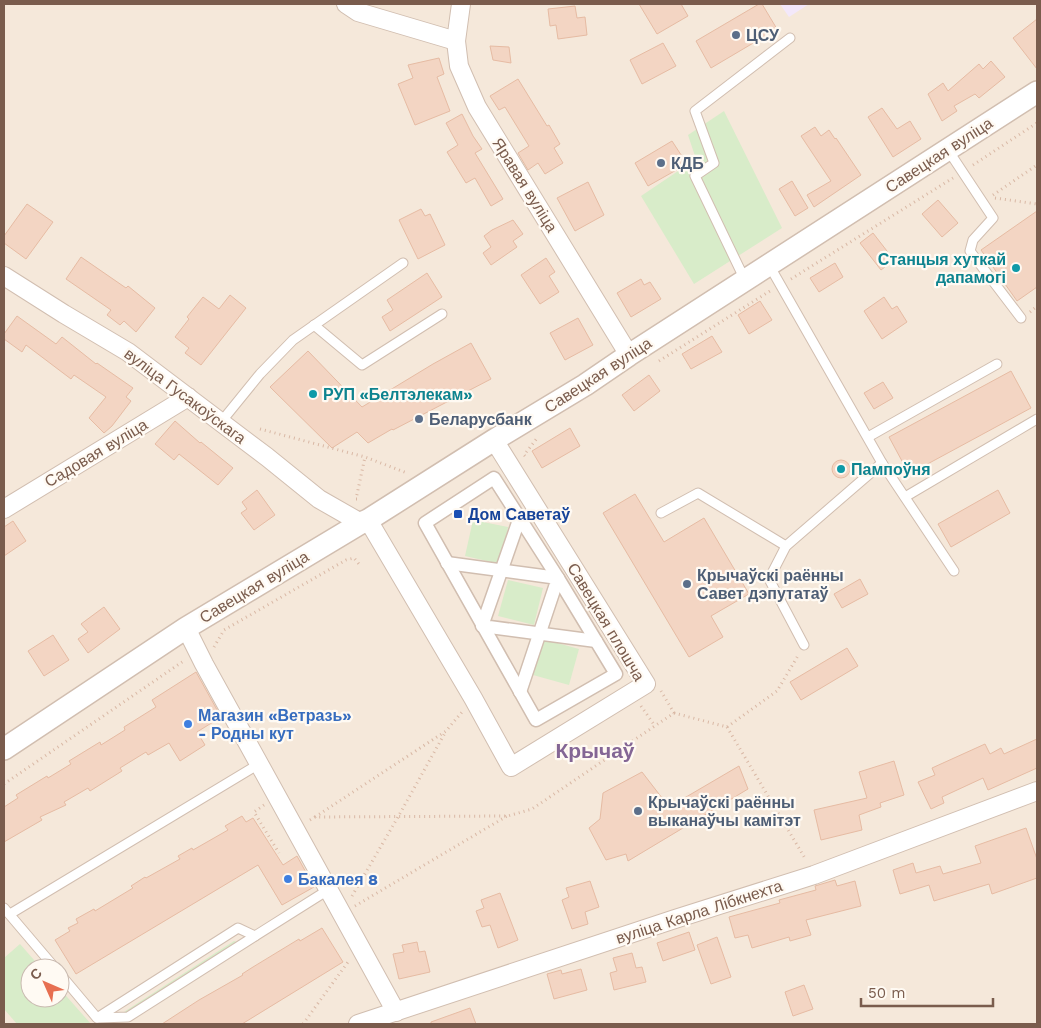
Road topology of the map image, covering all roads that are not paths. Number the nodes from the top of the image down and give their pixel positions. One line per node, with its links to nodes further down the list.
1 (346, 4): 4 (street)
2 (461, 4): 4 (street, Яравая вуліца)
3 (790, 38): 10 (lane)
4 (456, 41): 14 (street, Яравая вуліца)
5 (1037, 92): 6 (street, Савецкая вуліца)
6 (948, 149): 8 (street, Савецкая вуліца); 12 (lane)
7 (404, 263): 13 (lane)
8 (768, 265): 10 (street, Савецкая вуліца); 19 (lane)
9 (4, 276): 16 (street, вуліца Гусакоўскага)
10 (745, 280): 14 (street, Савецкая вуліца)
11 (442, 314): 13 (lane)
12 (1021, 318)
13 (314, 325): 18 (lane)
14 (629, 355): 20 (street, Савецкая вуліца)
15 (997, 364): 19 (lane)
16 (188, 397): 18 (street, вуліца Гусакоўскага); 23 (street, Садовая вуліца)
17 (1037, 419): 22 (lane)
18 (220, 422): 26 (street, вуліца Гусакоўскага)
19 (868, 438): 21 (lane)
20 (494, 440): 26 (street, Савецкая вуліца); 26 (street, Савецкая плошча)
21 (882, 464): 22 (lane); 27 (lane)
22 (905, 497): 30 (lane)
23 (4, 509)
24 (661, 513): 27 (lane)
25 (520, 517): 28 (street); 29 (street); 31 (street)
26 (364, 522): 33 (street, Савецкая вуліца)
27 (786, 546): 36 (lane)
28 (447, 563): 29 (street); 32 (street)
29 (501, 571): 31 (street); 32 (street)
30 (954, 571)
31 (558, 578): 34 (street); 35 (street)
32 (482, 626): 34 (street); 37 (street)
33 (186, 628): 38 (street, Савецкая вуліца); 39 (street)
34 (540, 633): 35 (street); 37 (street)
35 (596, 641): 37 (street)
36 (804, 645)
37 (520, 692)
38 (4, 748)
39 (259, 764): 41 (street); 42 (lane)
40 (1037, 792): 46 (street, вуліца Карла Лібкнехта)
41 (328, 890): 43 (lane); 46 (street)
42 (7, 911): 44 (lane)
43 (255, 936): 47 (lane); 47 (lane)
44 (47, 958)
45 (70, 986): 47 (lane)
46 (396, 1012): 48 (street, вуліца Карла Лібкнехта)
47 (97, 1018)
48 (358, 1024)

